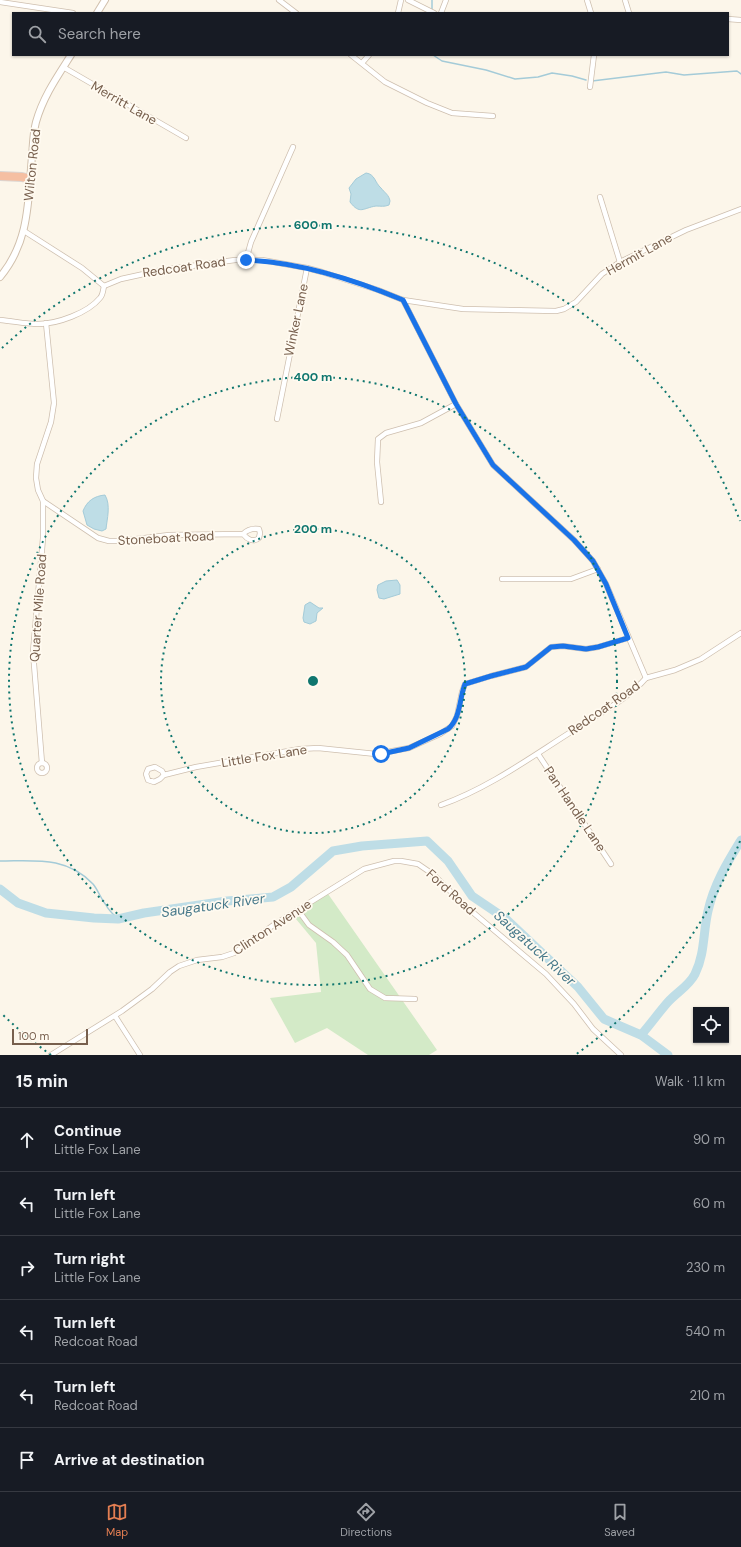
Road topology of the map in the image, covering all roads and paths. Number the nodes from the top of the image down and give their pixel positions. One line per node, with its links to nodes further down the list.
1 (105, 0): 10 (main road)
2 (279, 0): 11 (street)
3 (401, 0): 12 (street)
4 (408, 0): 13 (street)
5 (446, 0): 14 (street)
6 (587, 0): 15 (street)
7 (625, 0): 16 (street)
8 (0, 2): 9 (street)
9 (66, 12)
10 (98, 12)
11 (295, 12)
12 (398, 12)
13 (432, 12)
14 (441, 12)
15 (591, 12)
16 (629, 12)
17 (729, 19): 18 (street)
18 (741, 20)
19 (69, 56): 24 (main road, Wilton Road)
20 (352, 56): 23 (street)
21 (368, 56): 23 (street)
22 (594, 56): 25 (street)
23 (362, 63): 26 (street)
24 (63, 67): 27 (street, Merritt Lane); 30 (main road, Wilton Road)
25 (590, 87)
26 (493, 116)
27 (186, 138)
28 (293, 147): 35 (street)
29 (0, 176): 30 (highway)
30 (30, 179): 31 (highway); 34 (main road, Wilton Road)
31 (0, 180)
32 (600, 198): 36 (street)
33 (741, 209): 36 (street, Hermit Lane)
34 (24, 231): 38 (main road, Wilton Road); 39 (street)
35 (246, 260): 37 (street, Redcoat Road); 39 (street, Redcoat Road)
36 (620, 262): 40 (street, Hermit Lane)
37 (307, 268): 40 (street, Redcoat Road); 44 (street, Winker Lane)
38 (0, 277)
39 (104, 286): 42 (street)
40 (403, 300): 43 (street, Redcoat Road)
41 (0, 320): 42 (street)
42 (46, 323): 45 (street)
43 (456, 404): 46 (street); 48 (street, Redcoat Road)
44 (277, 419)
45 (43, 501): 47 (street, Stoneboat Road); 54 (street, Quarter Mile Road)
46 (381, 502)
47 (243, 534)
48 (598, 569): 49 (street); 51 (street, Redcoat Road)
49 (502, 579)
50 (741, 633): 52 (street)
51 (628, 638): 52 (street, Redcoat Road); 55 (street, Little Fox Lane)
52 (646, 678): 53 (street, Redcoat Road)
53 (538, 754): 56 (street, Redcoat Road); 58 (street, Pan Handle Lane)
54 (42, 763)
55 (164, 775)
56 (441, 805)
57 (394, 861): 59 (street, Clinton Avenue); 64 (street, Ford Road)
58 (611, 864)
59 (298, 910): 60 (street); 61 (street, Clinton Avenue)
60 (415, 999)
61 (115, 1016): 62 (street, Clinton Avenue); 63 (street)
62 (51, 1055)
63 (140, 1055)
64 (621, 1055)

